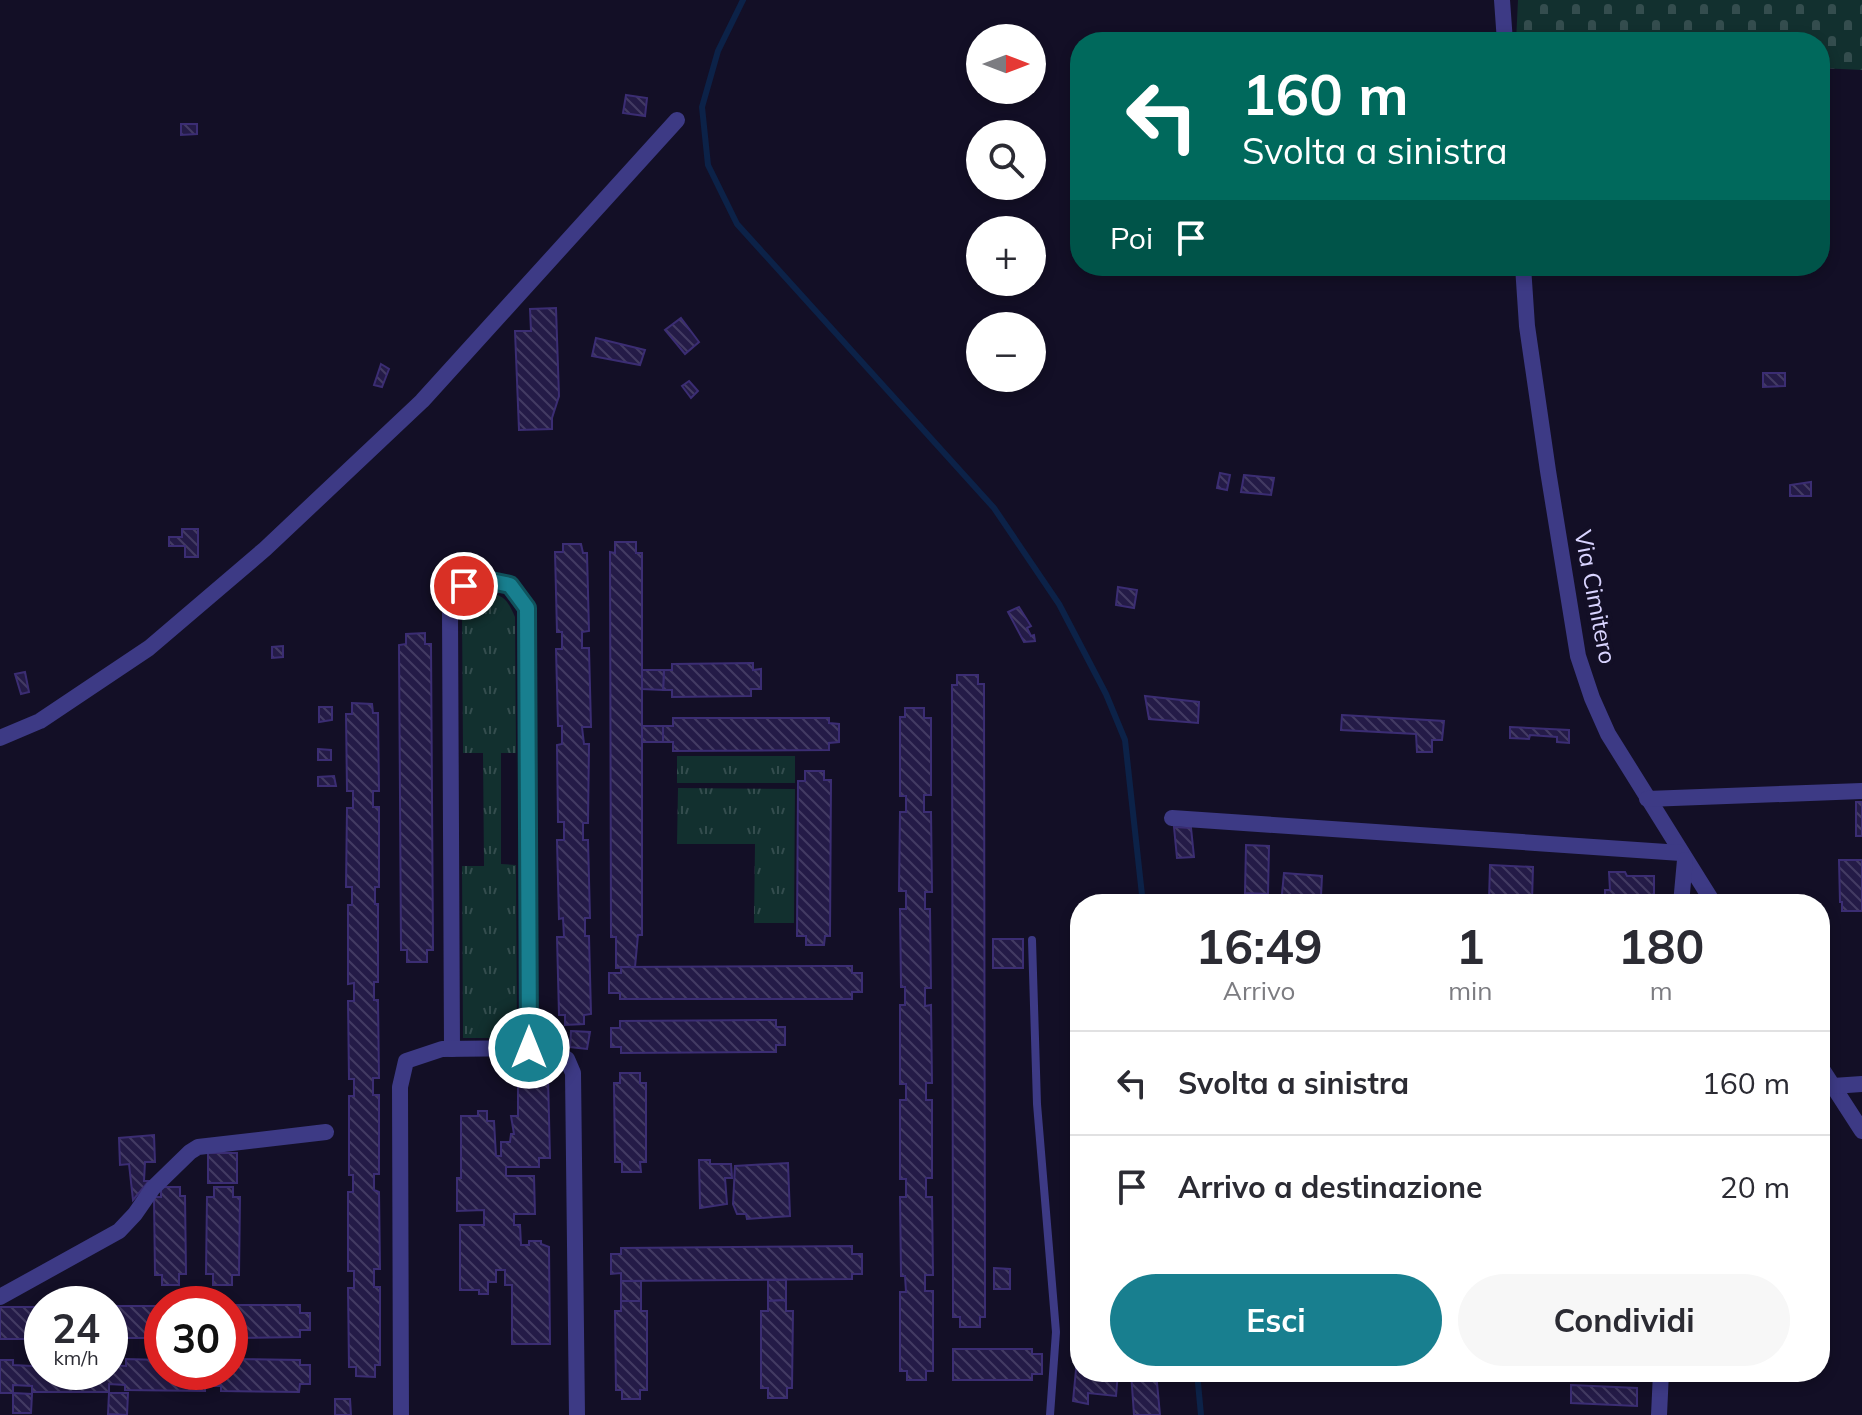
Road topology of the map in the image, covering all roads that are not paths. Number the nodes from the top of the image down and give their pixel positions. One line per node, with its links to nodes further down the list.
1 (1502, 0): 2 (street)
2 (1504, 32)
3 (677, 120): 5 (street)
4 (1524, 276): 7 (street, Via Cimitero)
5 (0, 738)
6 (1862, 791): 7 (street)
7 (1647, 799): 9 (street, Via Cimitero)
8 (1172, 818): 9 (street)
9 (1683, 856): 10 (street); 11 (street, Via Cimitero)
10 (1681, 894)
11 (1708, 894)
12 (1032, 940): 24 (lane)
13 (529, 1048): 14 (street); 14 (street); 23 (street)
14 (452, 1049): 22 (street)
15 (1830, 1081): 17 (street)
16 (1862, 1084): 17 (street)
17 (1833, 1086): 18 (street)
18 (1862, 1131)
19 (326, 1132): 20 (street)
20 (0, 1297)
21 (1661, 1382): 25 (street)
22 (401, 1415)
23 (577, 1415)
24 (1050, 1415)
25 (1659, 1415)

